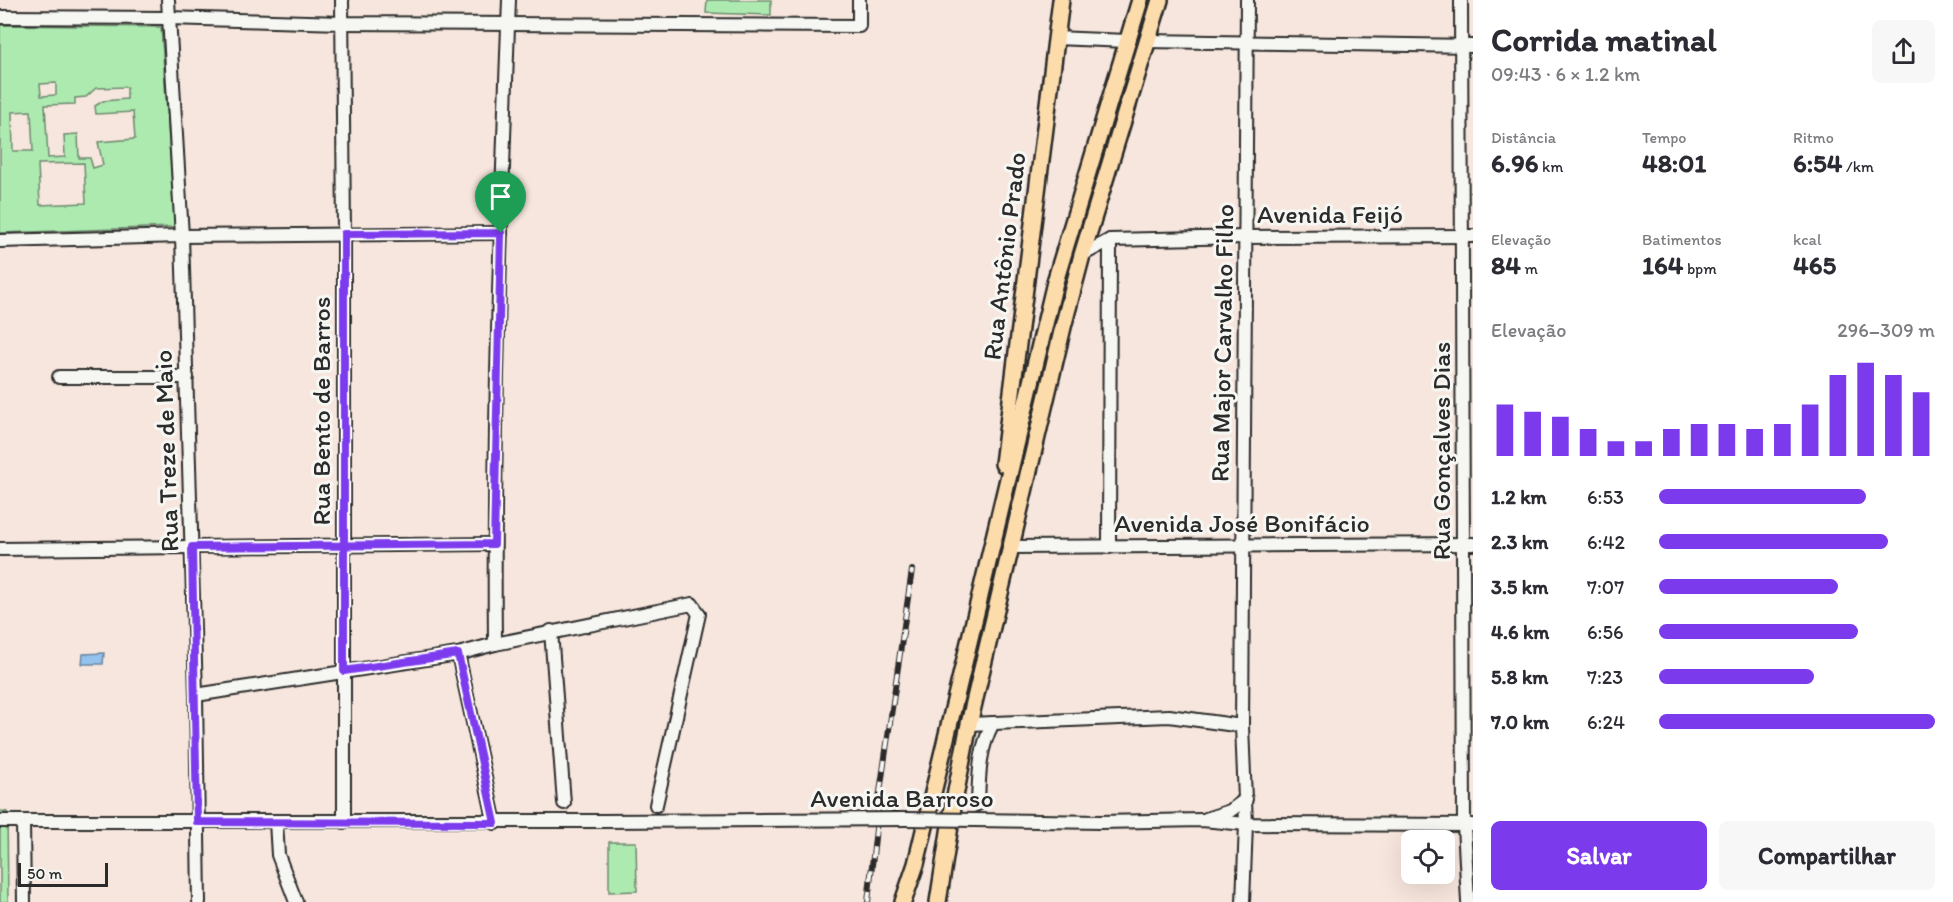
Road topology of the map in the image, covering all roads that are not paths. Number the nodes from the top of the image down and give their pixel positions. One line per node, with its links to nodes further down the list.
1 (168, 0): 11 (street, Rua Treze de Maio)
2 (342, 0): 12 (street, Rua Bento de Barros)
3 (508, 0): 13 (street)
4 (859, 0): 13 (street)
5 (1061, 0): 14 (main road, Rua Antônio Prado)
6 (1140, 0): 15 (main road)
7 (1160, 0): 16 (main road)
8 (1247, 0): 17 (street, Rua Major Carvalho Filho)
9 (1461, 0): 18 (street, Rua Gonçalves Dias)
10 (0, 17): 11 (street)
11 (168, 18): 12 (street); 21 (street, Rua Treze de Maio)
12 (342, 23): 13 (street); 20 (street, Rua Bento de Barros)
13 (508, 24): 19 (street)
14 (1055, 38): 15 (street); 29 (main road, Rua Antônio Prado)
15 (1127, 41): 29 (main road)
16 (1146, 41): 17 (street); 26 (main road)
17 (1246, 43): 18 (street); 23 (street, Rua Major Carvalho Filho)
18 (1467, 46): 22 (street, Rua Gonçalves Dias)
19 (501, 233): 20 (street); 30 (street)
20 (344, 234): 21 (street); 33 (street, Rua Bento de Barros)
21 (182, 236): 25 (street); 27 (street, Rua Treze de Maio)
22 (1468, 236): 23 (street, Avenida Feijó); 32 (street, Rua Gonçalves Dias)
23 (1246, 237): 24 (street, Avenida Feijó); 31 (street, Rua Major Carvalho Filho)
24 (1110, 240): 26 (street, Avenida Feijó); 36 (street)
25 (0, 241)
26 (1082, 255): 35 (main road)
27 (187, 376): 28 (street); 34 (street, Rua Treze de Maio)
28 (59, 377)
29 (997, 518): 62 (main road)
30 (494, 544): 33 (street); 39 (street)
31 (1243, 544): 32 (street, Avenida José Bonifácio); 36 (street, Avenida José Bonifácio); 45 (street, Rua Major Carvalho Filho)
32 (1469, 544): 58 (street, Rua Gonçalves Dias)
33 (344, 546): 34 (street); 41 (street, Rua Bento de Barros)
34 (192, 547): 37 (street); 42 (street, Rua Treze de Maio)
35 (1012, 547): 36 (street, Avenida José Bonifácio); 44 (main road)
36 (1109, 547)
37 (0, 549)
38 (551, 632): 39 (street); 47 (street); 49 (street)
39 (495, 644): 40 (street)
40 (458, 654): 41 (street); 56 (street)
41 (344, 671): 42 (street); 55 (street, Rua Bento de Barros)
42 (196, 695): 53 (street, Rua Treze de Maio)
43 (993, 723): 44 (street); 45 (street); 48 (street)
44 (969, 724): 63 (main road)
45 (1242, 726): 46 (street, Rua Major Carvalho Filho)
46 (1246, 799): 50 (street, Avenida Barroso); 57 (street, Rua Major Carvalho Filho)
47 (564, 803)
48 (978, 804)
49 (656, 805)
50 (1202, 820): 56 (street, Avenida Barroso, bridge); 57 (street, Avenida Barroso)
51 (0, 821): 52 (street, Avenida Barroso)
52 (22, 822): 53 (street, Avenida Barroso); 59 (street)
53 (197, 822): 54 (street, Avenida Barroso); 60 (street, Rua Treze de Maio)
54 (276, 822): 55 (street, Avenida Barroso); 61 (street)
55 (345, 822): 56 (street, Avenida Barroso)
56 (495, 823)
57 (1246, 824): 58 (street, Avenida Barroso); 64 (street, Rua Major Carvalho Filho)
58 (1469, 825): 65 (street, Rua Gonçalves Dias)
59 (24, 902)
60 (199, 902)
61 (296, 902)
62 (903, 902)
63 (939, 902)
64 (1243, 902)
65 (1468, 902)

